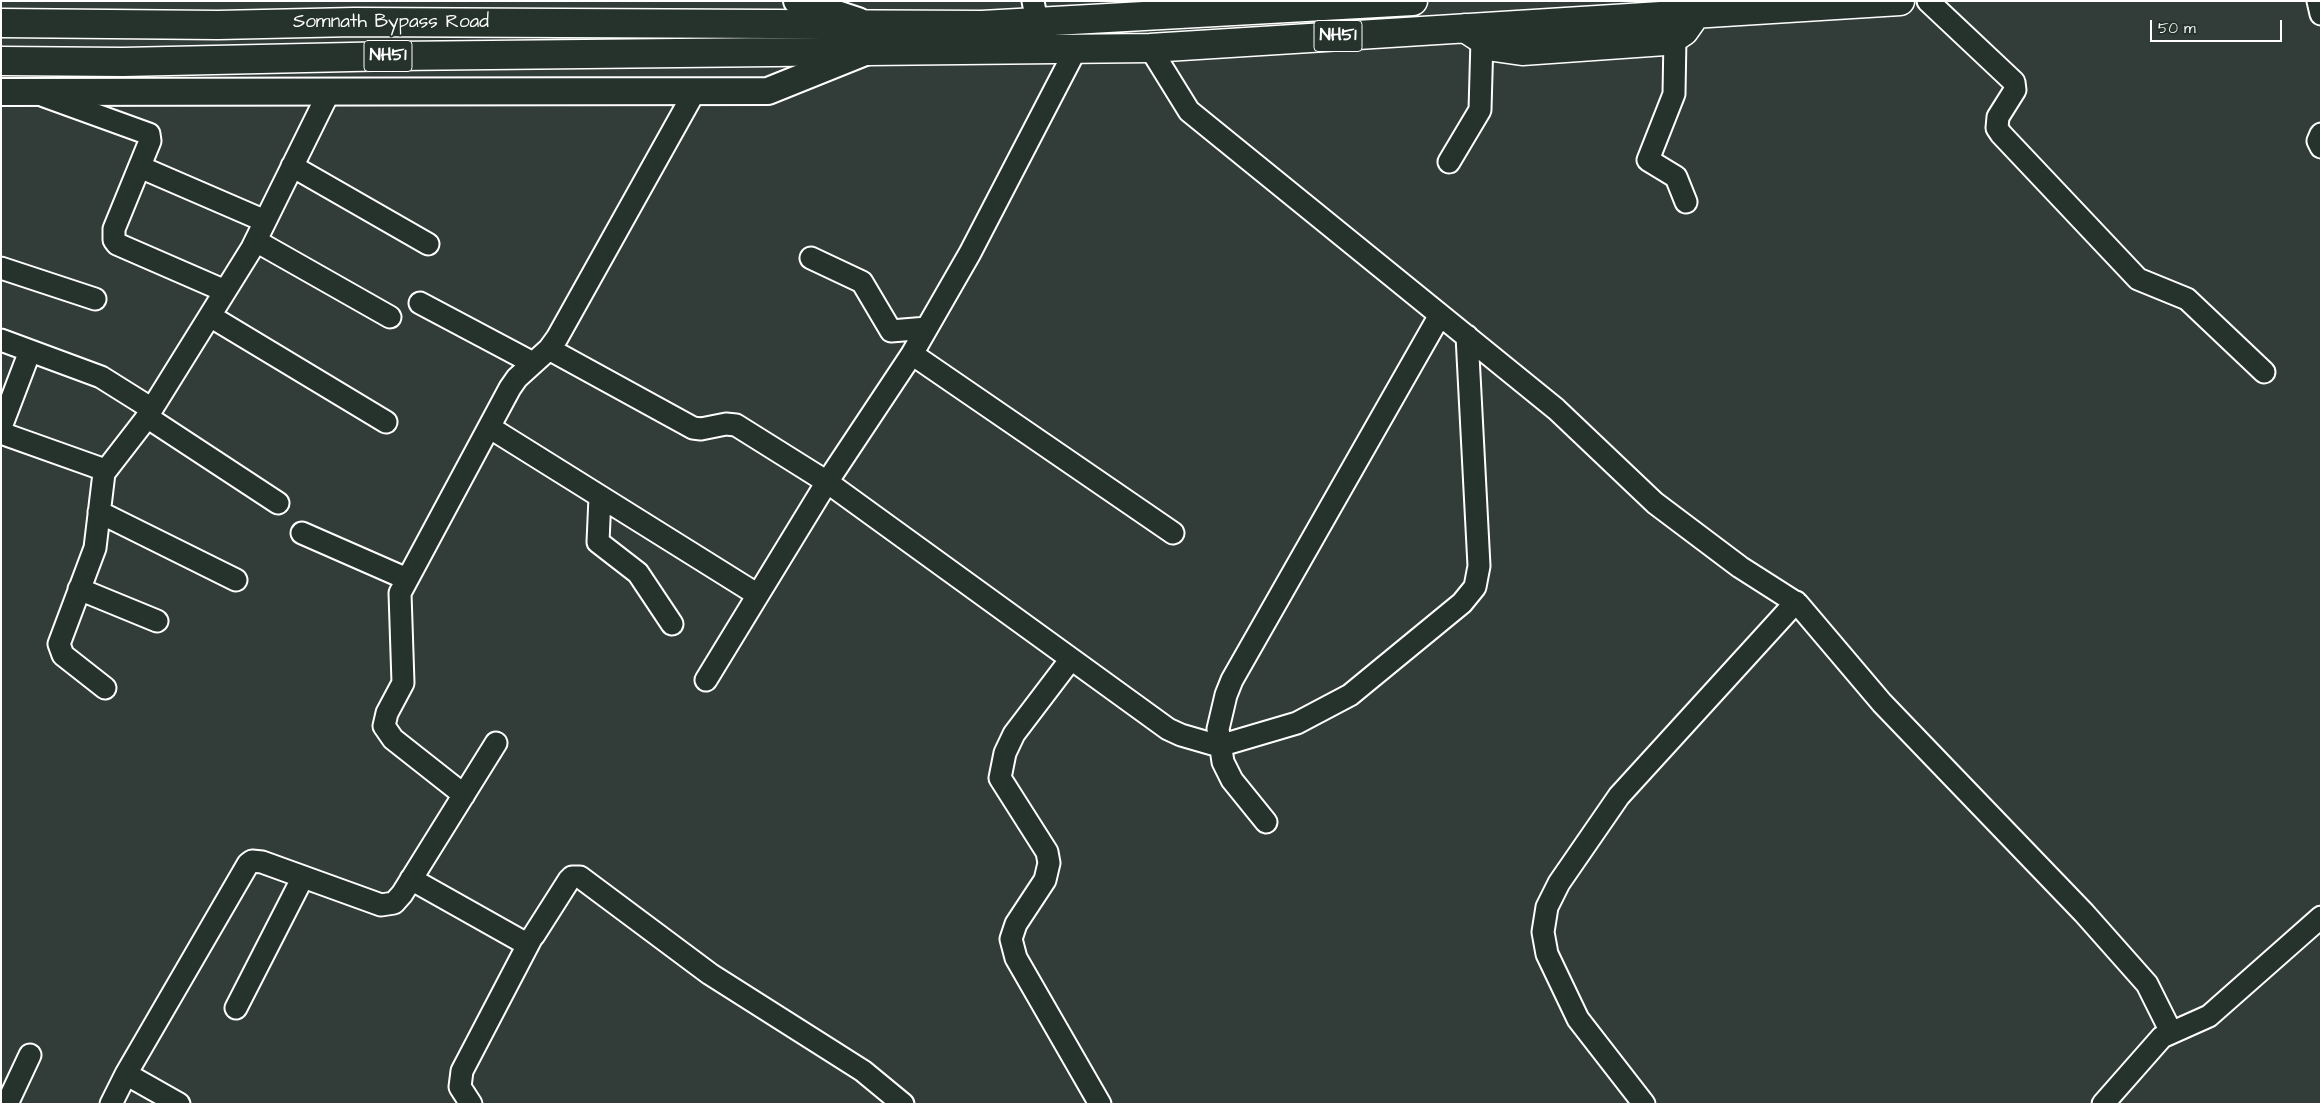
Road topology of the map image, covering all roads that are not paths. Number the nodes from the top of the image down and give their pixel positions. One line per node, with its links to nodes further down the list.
1 (797, 1): 13 (main road)
2 (1900, 1): 8 (highway, NH51)
3 (1928, 1): 45 (street)
4 (2318, 1): 9 (street)
5 (1397, 2): 6 (highway, NH51)
6 (1163, 8): 7 (highway, NH51)
7 (1035, 12): 13 (highway, NH51)
8 (1696, 14): 11 (highway, NH51); 12 (highway)
9 (2321, 14)
10 (1, 23): 13 (highway, Somnath Bypass Road / NH51)
11 (1474, 34): 12 (highway); 15 (highway, NH51); 23 (street)
12 (1675, 37): 26 (street)
13 (868, 38): 14 (highway, NH51); 16 (highway, Somnath Bypass Road / NH51); 17 (main road)
14 (1078, 47): 15 (highway, NH51); 38 (street)
15 (1150, 48): 35 (street)
16 (1, 61)
17 (695, 91): 20 (main road); 41 (street)
18 (1, 92): 19 (main road)
19 (32, 92): 20 (main road); 25 (street)
20 (329, 92): 24 (street)
21 (2321, 134): 22 (street)
22 (2321, 147)
23 (1448, 162)
24 (292, 166): 27 (street); 29 (street)
25 (140, 167): 27 (street); 32 (street)
26 (1686, 202)
27 (265, 221): 28 (street)
28 (256, 241): 32 (street); 37 (street)
29 (428, 244)
30 (811, 258): 38 (street)
31 (1, 268): 33 (street)
32 (225, 291): 36 (street)
33 (95, 299)
34 (420, 303): 44 (street)
35 (1440, 315): 39 (street); 69 (street)
36 (210, 316): 46 (street); 47 (street)
37 (390, 317)
38 (927, 328): 43 (street)
39 (1466, 336): 62 (street); 69 (street)
40 (1, 340): 42 (street)
41 (549, 349): 44 (street); 52 (street)
42 (30, 351): 46 (street); 48 (street)
43 (912, 354): 52 (street); 57 (street)
44 (533, 363): 49 (street)
45 (2264, 372)
46 (149, 413): 51 (street); 54 (street)
47 (386, 422)
48 (1, 427)
49 (489, 427): 53 (street); 58 (street)
50 (1, 433): 51 (street)
51 (105, 470): 55 (street)
52 (827, 482): 61 (street); 65 (street)
53 (600, 496): 61 (street); 64 (street)
54 (278, 503)
55 (99, 512): 59 (street); 60 (street)
56 (302, 533): 58 (street)
57 (1173, 533)
58 (407, 579): 70 (street)
59 (236, 580)
60 (79, 589): 63 (street); 67 (street)
61 (758, 595): 66 (street)
62 (1796, 602): 77 (street); 86 (street)
63 (157, 621)
64 (672, 624)
65 (1071, 659): 69 (street); 85 (street)
66 (706, 680)
67 (106, 688)
68 (496, 743): 70 (street)
69 (1219, 746): 71 (street)
70 (464, 795): 73 (street)
71 (1266, 822)
72 (304, 877): 73 (street); 76 (street); 79 (street)
73 (411, 879): 75 (street)
74 (2321, 917): 77 (street)
75 (531, 939): 83 (street); 84 (street)
76 (236, 1008)
77 (2171, 1032): 87 (street)
78 (30, 1055): 80 (street)
79 (126, 1074): 81 (street); 82 (street)
80 (7, 1104)
81 (111, 1104)
82 (178, 1104)
83 (470, 1104)
84 (903, 1104)
85 (1100, 1104)
86 (1644, 1104)
87 (2103, 1104)

